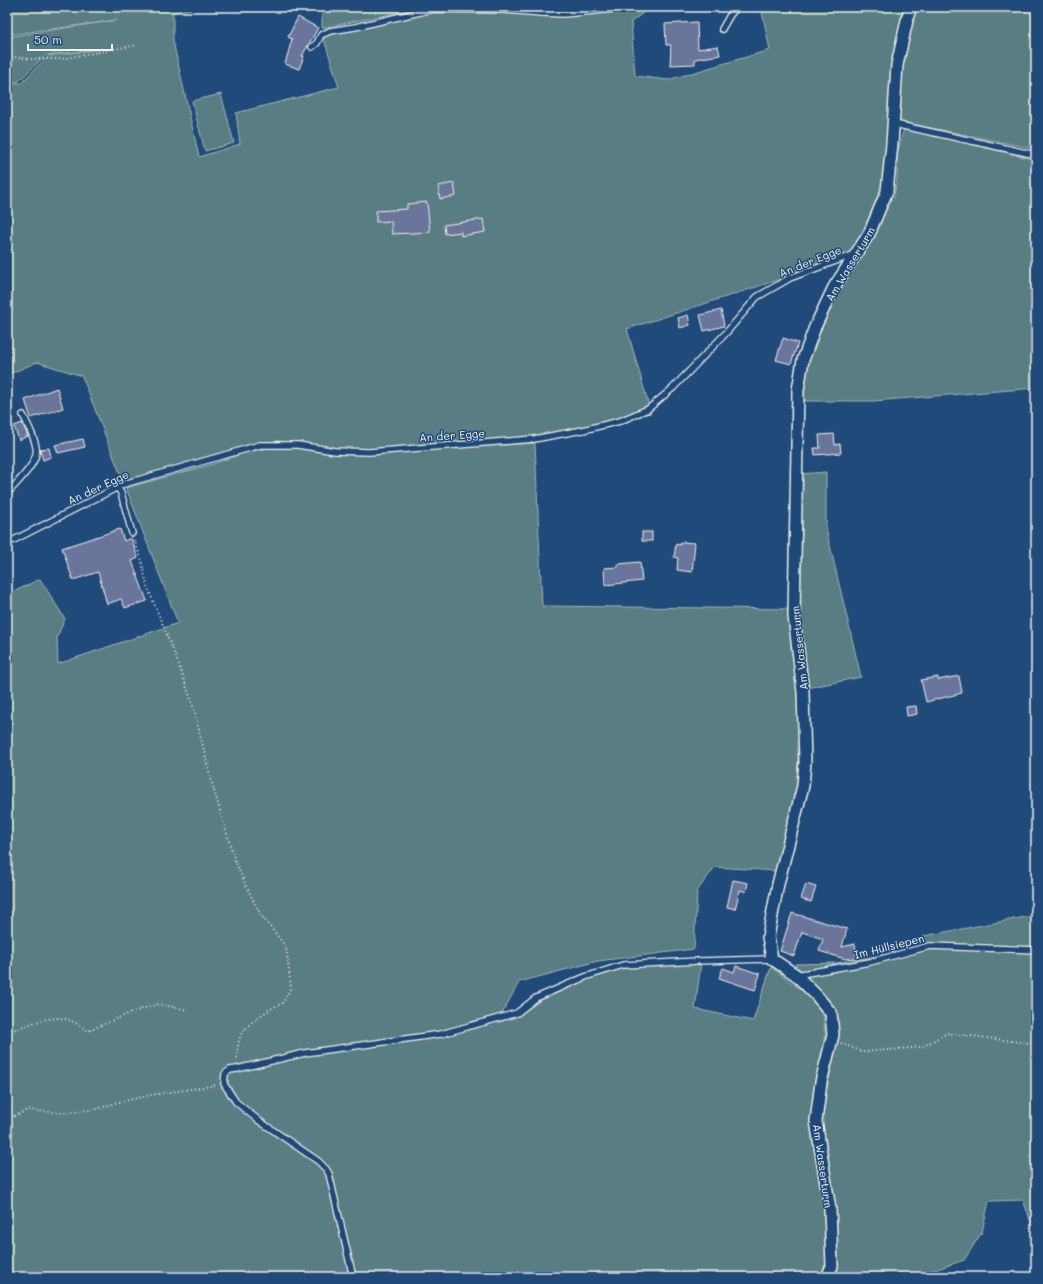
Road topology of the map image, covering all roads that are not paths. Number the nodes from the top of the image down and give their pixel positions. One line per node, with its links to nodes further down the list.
1 (529, 7): 5 (lane)
2 (634, 7): 5 (lane)
3 (737, 7): 6 (lane)
4 (910, 7): 8 (street, Am Wasserturm)
5 (542, 13): 7 (lane)
6 (722, 29)
7 (312, 47)
8 (894, 124): 9 (lane); 10 (street, Am Wasserturm)
9 (1036, 155)
10 (856, 253): 12 (lane, An der Egge); 17 (street, Am Wasserturm)
11 (23, 415): 13 (lane)
12 (117, 487): 14 (lane); 15 (lane, An der Egge)
13 (7, 494)
14 (132, 533)
15 (7, 542)
16 (1036, 950): 18 (lane, Im Hüllsiepen)
17 (772, 959): 18 (street, Am Wasserturm); 19 (lane)
18 (796, 975): 20 (street, Am Wasserturm)
19 (353, 1277)
20 (827, 1277)

